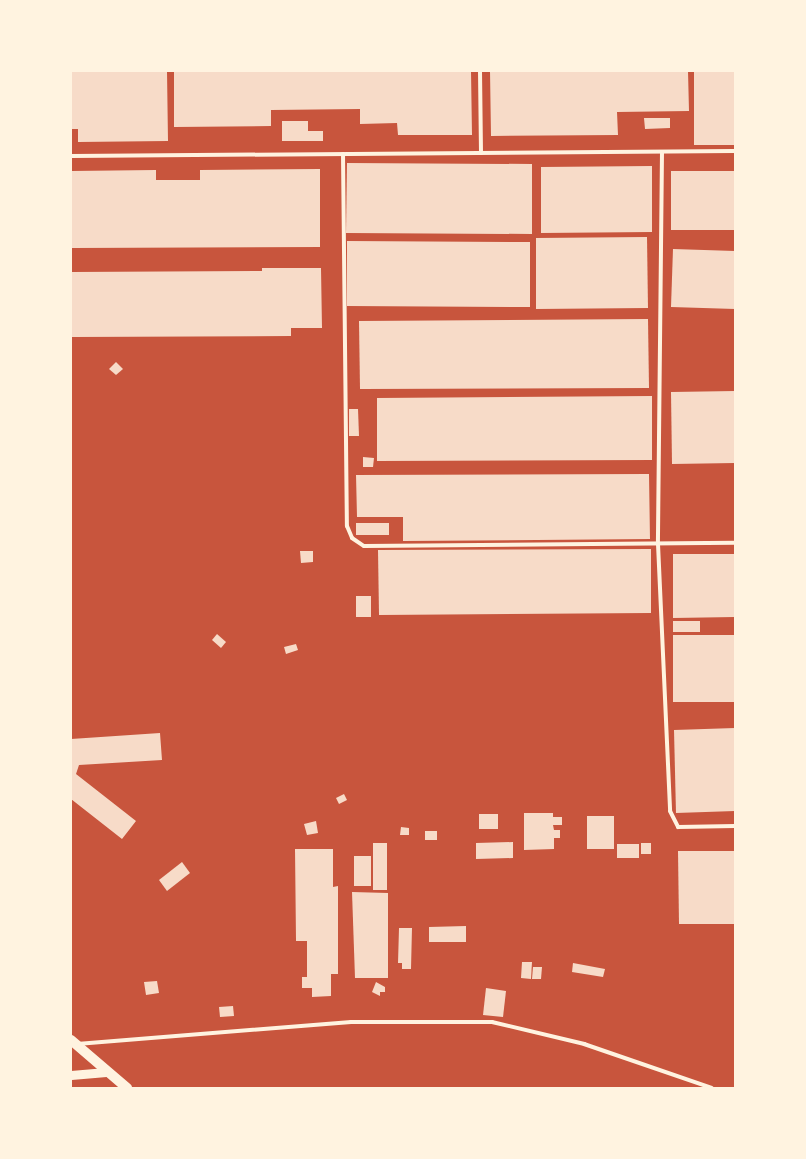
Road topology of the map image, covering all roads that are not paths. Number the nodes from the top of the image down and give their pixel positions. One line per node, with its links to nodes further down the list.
1 (480, 71): 4 (lane)
2 (735, 151): 3 (lane)
3 (662, 152): 4 (lane); 8 (lane)
4 (481, 153): 5 (lane)
5 (343, 154): 6 (lane); 8 (lane)
6 (71, 156)
7 (735, 542): 8 (lane)
8 (658, 544): 9 (lane)
9 (735, 826)
10 (74, 1042): 11 (main road); 14 (lane)
11 (106, 1072): 12 (street); 13 (main road)
12 (71, 1075)
13 (127, 1088)
14 (712, 1088)

